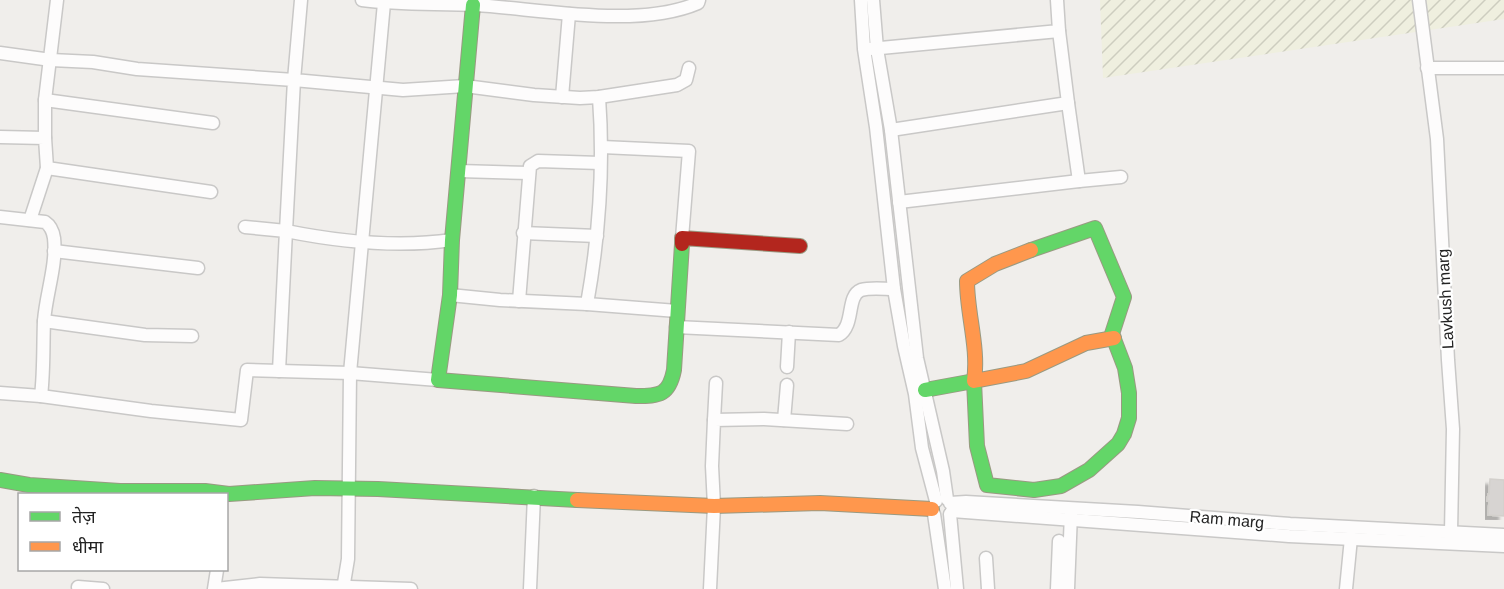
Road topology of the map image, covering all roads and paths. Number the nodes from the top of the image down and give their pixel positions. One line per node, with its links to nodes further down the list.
1 (57, 0): 15 (street)
2 (301, 0): 19 (street)
3 (362, 0): 9 (street)
4 (699, 0): 11 (street)
5 (861, 0): 13 (street)
6 (873, 0): 13 (street)
7 (1057, 0): 12 (street)
8 (1419, 0): 17 (street, Lavkush marg)
9 (384, 3): 10 (street); 21 (street)
10 (473, 5): 11 (street); 20 (street)
11 (569, 14): 22 (street)
12 (1059, 31): 13 (street); 25 (street)
13 (871, 49): 27 (street); 51 (street)
14 (0, 53): 15 (street)
15 (51, 60): 19 (street); 24 (street)
16 (689, 68): 23 (street)
17 (1427, 68): 18 (street); 82 (street, Lavkush marg)
18 (1504, 68)
19 (294, 80): 21 (street); 42 (street)
20 (465, 86): 21 (street); 22 (street); 33 (street)
21 (376, 88): 47 (street)
22 (562, 97): 23 (street)
23 (599, 97): 30 (street)
24 (45, 100): 26 (street); 29 (street)
25 (1068, 103): 27 (street); 36 (street)
26 (213, 123)
27 (891, 130): 38 (street)
28 (0, 137): 29 (street)
29 (45, 138): 32 (street)
30 (602, 147): 31 (street); 45 (street)
31 (600, 163): 34 (street); 44 (street)
32 (47, 168): 37 (street); 40 (street)
33 (459, 171): 34 (street); 46 (street)
34 (529, 173): 43 (street)
35 (1121, 177): 36 (street)
36 (1079, 181): 38 (street)
37 (211, 192)
38 (899, 202): 68 (street)
39 (0, 217): 40 (street)
40 (30, 220): 49 (street)
41 (244, 227): 42 (street)
42 (286, 231): 47 (street); 62 (street)
43 (523, 233): 44 (street); 53 (street)
44 (597, 236): 54 (street)
45 (682, 238): 48 (street); 55 (street)
46 (452, 240): 47 (street); 52 (street)
47 (361, 242): 63 (street)
48 (800, 246)
49 (54, 251): 50 (street); 56 (street)
50 (198, 268)
51 (894, 289): 58 (street); 80 (street)
52 (450, 295): 53 (street); 64 (street)
53 (519, 301): 54 (street)
54 (587, 304): 55 (street)
55 (677, 311): 57 (street)
56 (44, 321): 59 (street); 70 (street)
57 (676, 327): 58 (street); 64 (street)
58 (789, 332): 61 (street)
59 (192, 336)
60 (1114, 338): 65 (street); 65 (street); 65 (street)
61 (787, 368)
62 (279, 371): 63 (street); 70 (street)
63 (350, 373): 64 (street); 75 (street)
64 (438, 380)
65 (974, 381): 68 (street)
66 (716, 382): 71 (street)
67 (787, 385): 72 (street)
68 (925, 390): 80 (street)
69 (0, 393): 70 (street)
70 (41, 396)
71 (714, 420): 72 (street); 79 (street)
72 (784, 420): 73 (street)
73 (847, 424)
74 (0, 480): 76 (street)
75 (348, 488): 77 (street); 78 (street); 90 (street)
76 (206, 493)
77 (228, 494)
78 (534, 496): 79 (street); 94 (street)
79 (714, 506): 80 (street); 95 (street)
80 (943, 507): 81 (street, Ram marg); 96 (street); 97 (street)
81 (1071, 514): 82 (street, Ram marg); 84 (street); 100 (street)
82 (1451, 532): 83 (street, Ram marg)
83 (1504, 535)
84 (1351, 538): 86 (street); 101 (street)
85 (1059, 541): 99 (street)
86 (1504, 546)
87 (987, 558): 98 (street)
88 (217, 571): 92 (street)
89 (78, 587): 91 (street)
90 (344, 587): 92 (street); 93 (street)
91 (103, 589)
92 (215, 589)
93 (411, 589)
94 (530, 589)
95 (710, 589)
96 (945, 589)
97 (957, 589)
98 (988, 589)
99 (1057, 589)
100 (1068, 589)
101 (1346, 589)

